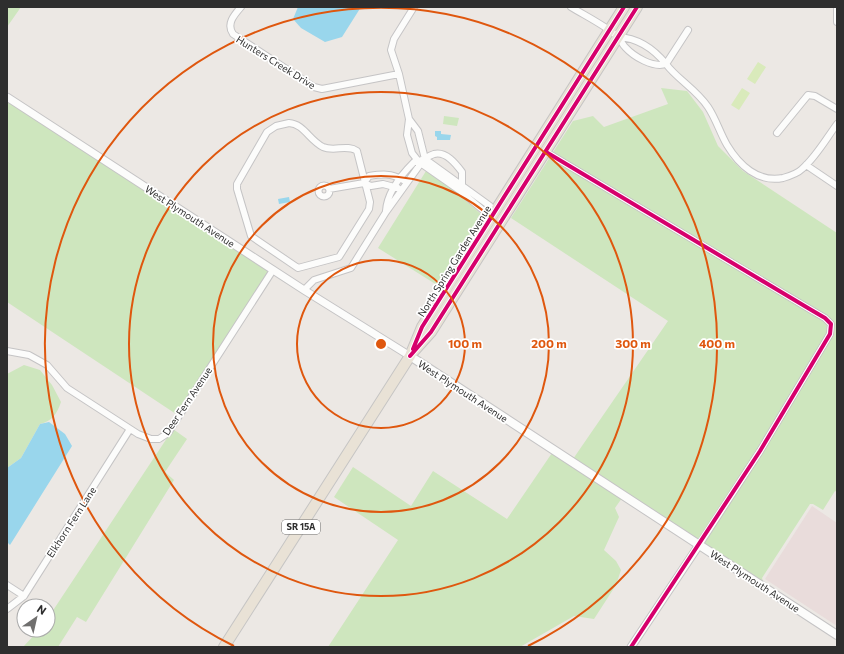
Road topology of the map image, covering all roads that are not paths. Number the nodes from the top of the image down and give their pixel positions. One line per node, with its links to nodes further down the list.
1 (241, 7): 14 (street, Hunters Creek Drive)
2 (414, 7): 14 (street)
3 (571, 7): 9 (street)
4 (624, 7): 9 (highway, North Spring Garden Avenue / SR 15A)
5 (637, 7): 10 (highway, North Spring Garden Avenue / SR 15A)
6 (837, 9): 7 (street)
7 (837, 22)
8 (688, 30): 13 (street)
9 (608, 31): 10 (street); 35 (highway, North Spring Garden Avenue / SR 15A)
10 (618, 37): 11 (street); 12 (street); 22 (highway, North Spring Garden Avenue / SR 15A)
11 (650, 48): 12 (street); 13 (street)
12 (643, 60): 13 (street)
13 (666, 64): 25 (street)
14 (399, 74): 17 (street)
15 (7, 98): 40 (street, West Plymouth Avenue)
16 (837, 109): 19 (street)
17 (409, 119): 20 (street); 21 (street)
18 (837, 124): 25 (street)
19 (777, 133)
20 (421, 144): 21 (street); 23 (street)
21 (410, 147): 24 (street)
22 (546, 152): 38 (highway, North Spring Garden Avenue / SR 15A); 45 (street)
23 (426, 159): 24 (street); 32 (street); 32 (street)
24 (419, 162): 27 (street); 32 (street)
25 (806, 165): 31 (street)
26 (388, 174): 27 (street); 28 (street); 29 (street)
27 (404, 180): 30 (street); 34 (street)
28 (364, 183): 28 (street); 29 (street); 33 (street)
29 (386, 185): 30 (street)
30 (395, 186): 34 (street); 36 (street)
31 (837, 186)
32 (461, 188): 37 (street)
33 (329, 189)
34 (401, 190): 36 (street)
35 (502, 199): 37 (highway, North Spring Garden Avenue / SR 15A); 38 (highway)
36 (386, 212): 41 (street)
37 (491, 217): 39 (highway); 43 (highway, North Spring Garden Avenue / SR 15A)
38 (502, 220): 39 (highway, North Spring Garden Avenue / SR 15A)
39 (493, 234): 43 (highway, North Spring Garden Avenue / SR 15A)
40 (273, 270): 41 (street, West Plymouth Avenue); 44 (street, Deer Fern Avenue)
41 (304, 290): 43 (street, West Plymouth Avenue)
42 (7, 351): 44 (street, Deer Fern Avenue)
43 (410, 356): 45 (main road, West Plymouth Avenue); 50 (highway, North Spring Garden Avenue / SR 15A)
44 (130, 429): 47 (street, Elkhorn Fern Lane)
45 (699, 545): 49 (main road, West Plymouth Avenue); 51 (street)
46 (7, 585): 47 (street)
47 (24, 596): 48 (street, Elkhorn Fern Lane)
48 (7, 609)
49 (837, 635)
50 (224, 647)
51 (631, 647)

